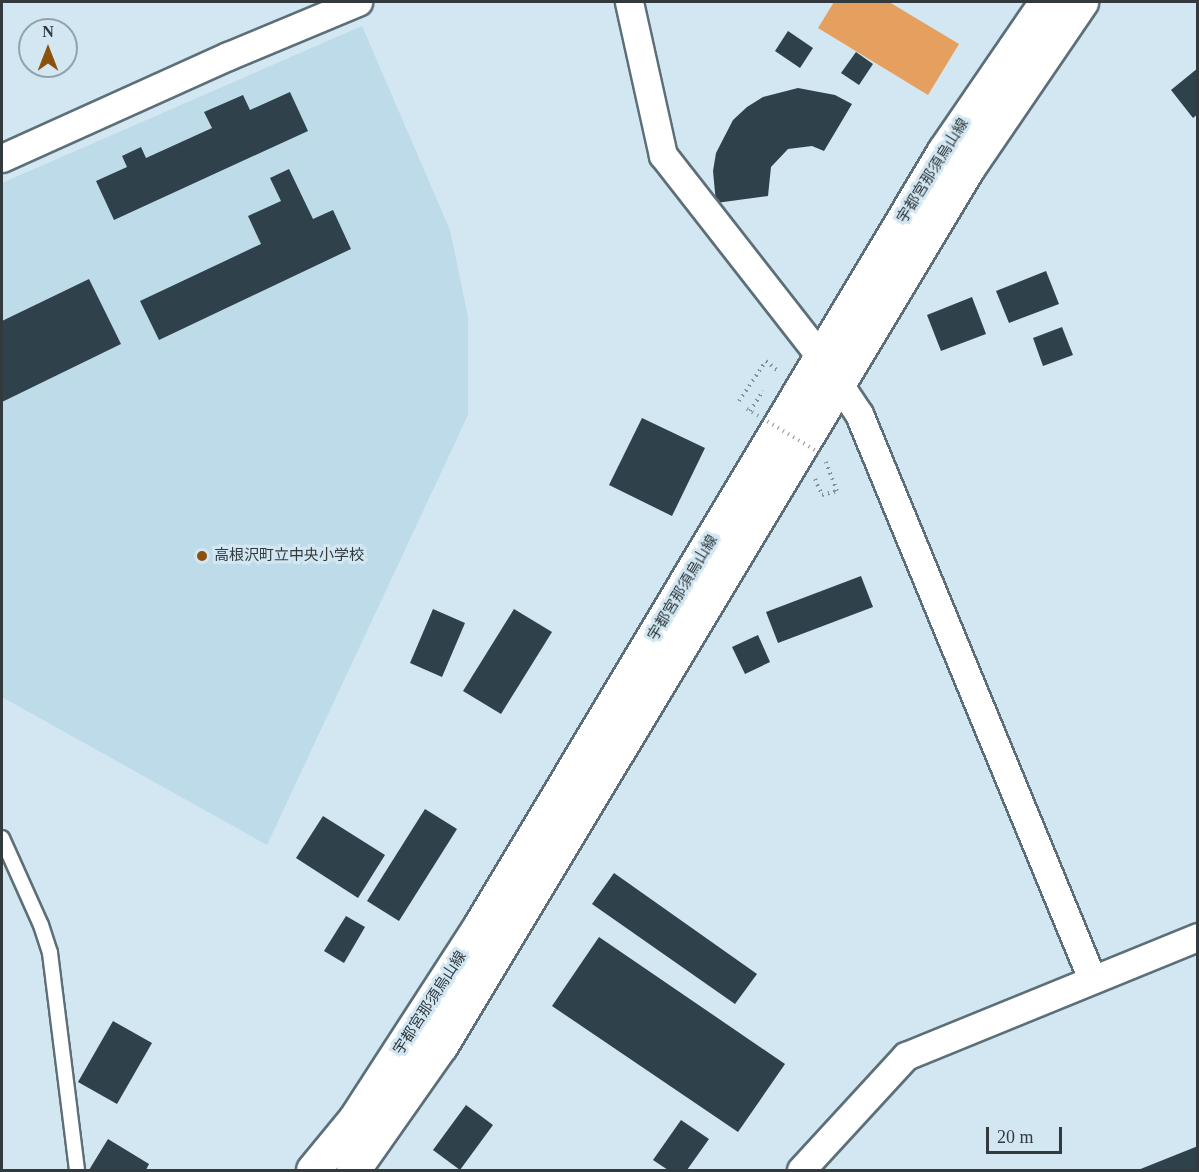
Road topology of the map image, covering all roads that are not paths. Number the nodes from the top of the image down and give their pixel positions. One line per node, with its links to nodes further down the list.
1 (358, 2): 5 (street)
2 (629, 2): 6 (street)
3 (1046, 2): 6 (main road, 宇都宮那須烏山線)
4 (1081, 2): 6 (main road, 宇都宮那須烏山線)
5 (2, 158)
6 (831, 370): 9 (street); 11 (main road, 宇都宮那須烏山線); 12 (main road, 宇都宮那須烏山線)
7 (2, 838): 10 (lane)
8 (1197, 937): 9 (street)
9 (1092, 979): 13 (street)
10 (77, 1170)
11 (313, 1170)
12 (353, 1170)
13 (801, 1170)

